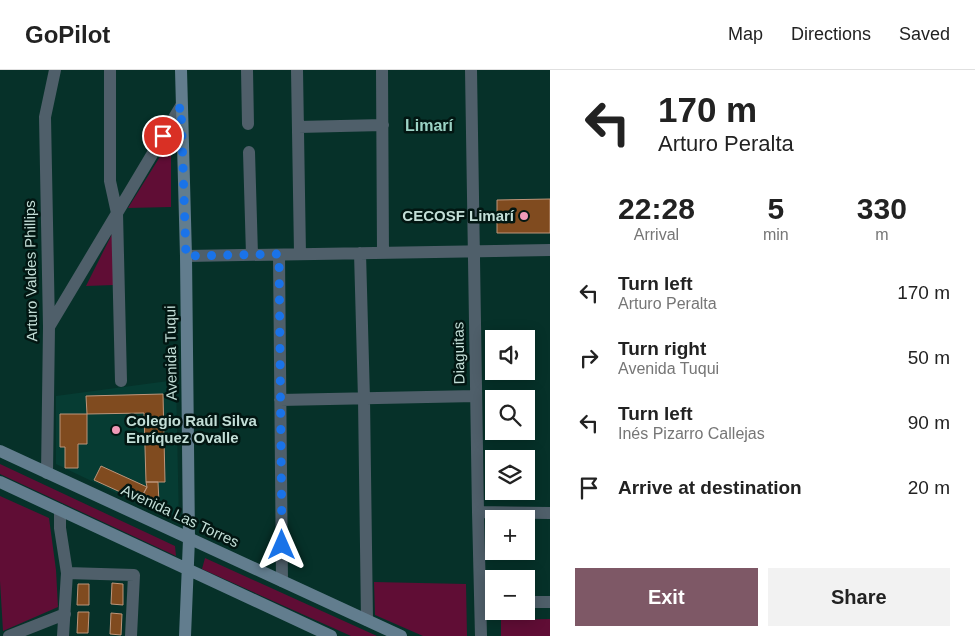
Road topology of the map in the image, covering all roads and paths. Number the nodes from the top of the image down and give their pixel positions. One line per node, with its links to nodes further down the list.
1 (54, 70): 22 (street, Arturo Valdes Phillips)
2 (110, 70): 13 (street)
3 (181, 70): 8 (street, Avenida Tuqui)
4 (247, 70): 9 (street)
5 (297, 70): 11 (street)
6 (382, 70): 10 (street)
7 (470, 70): 15 (street, Diaguitas)
8 (181, 106): 13 (street); 21 (street, Avenida Tuqui)
9 (248, 124)
10 (383, 125): 11 (street); 17 (street)
11 (298, 127): 19 (street)
12 (249, 152): 20 (street)
13 (117, 212): 22 (street); 23 (street)
14 (550, 250): 15 (street)
15 (473, 252): 17 (street); 24 (street, Diaguitas)
16 (360, 253): 17 (street); 19 (street); 25 (street)
17 (383, 253)
18 (279, 254): 19 (street); 20 (street); 26 (street)
19 (300, 254)
20 (252, 255): 21 (street)
21 (186, 256): 33 (street, Avenida Tuqui)
22 (48, 327): 28 (street, Arturo Valdes Phillips)
23 (121, 381)
24 (476, 396): 25 (street); 31 (street, Diaguitas)
25 (364, 399): 26 (street); 42 (street)
26 (280, 400): 36 (street)
27 (0, 451): 28 (street, Avenida Las Torres)
28 (47, 473): 33 (street, Avenida Las Torres)
29 (0, 482): 30 (street)
30 (60, 510): 34 (street); 35 (street)
31 (478, 512): 32 (street); 37 (street, Diaguitas)
32 (550, 513)
33 (189, 539): 34 (street, Avenida Tuqui); 36 (street, Avenida Las Torres)
34 (188, 570): 43 (street); 47 (street, Avenida Tuqui)
35 (67, 573): 40 (street); 46 (street)
36 (282, 581): 42 (street, Avenida Las Torres)
37 (485, 581)
38 (535, 602): 39 (street)
39 (550, 602)
40 (65, 614): 44 (street); 45 (street)
41 (485, 615): 50 (street, Diaguitas)
42 (367, 620): 49 (street, Avenida Las Torres)
43 (314, 632): 48 (street)
44 (9, 636)
45 (63, 636)
46 (131, 636)
47 (185, 636)
48 (331, 636)
49 (401, 636)
50 (482, 636)

